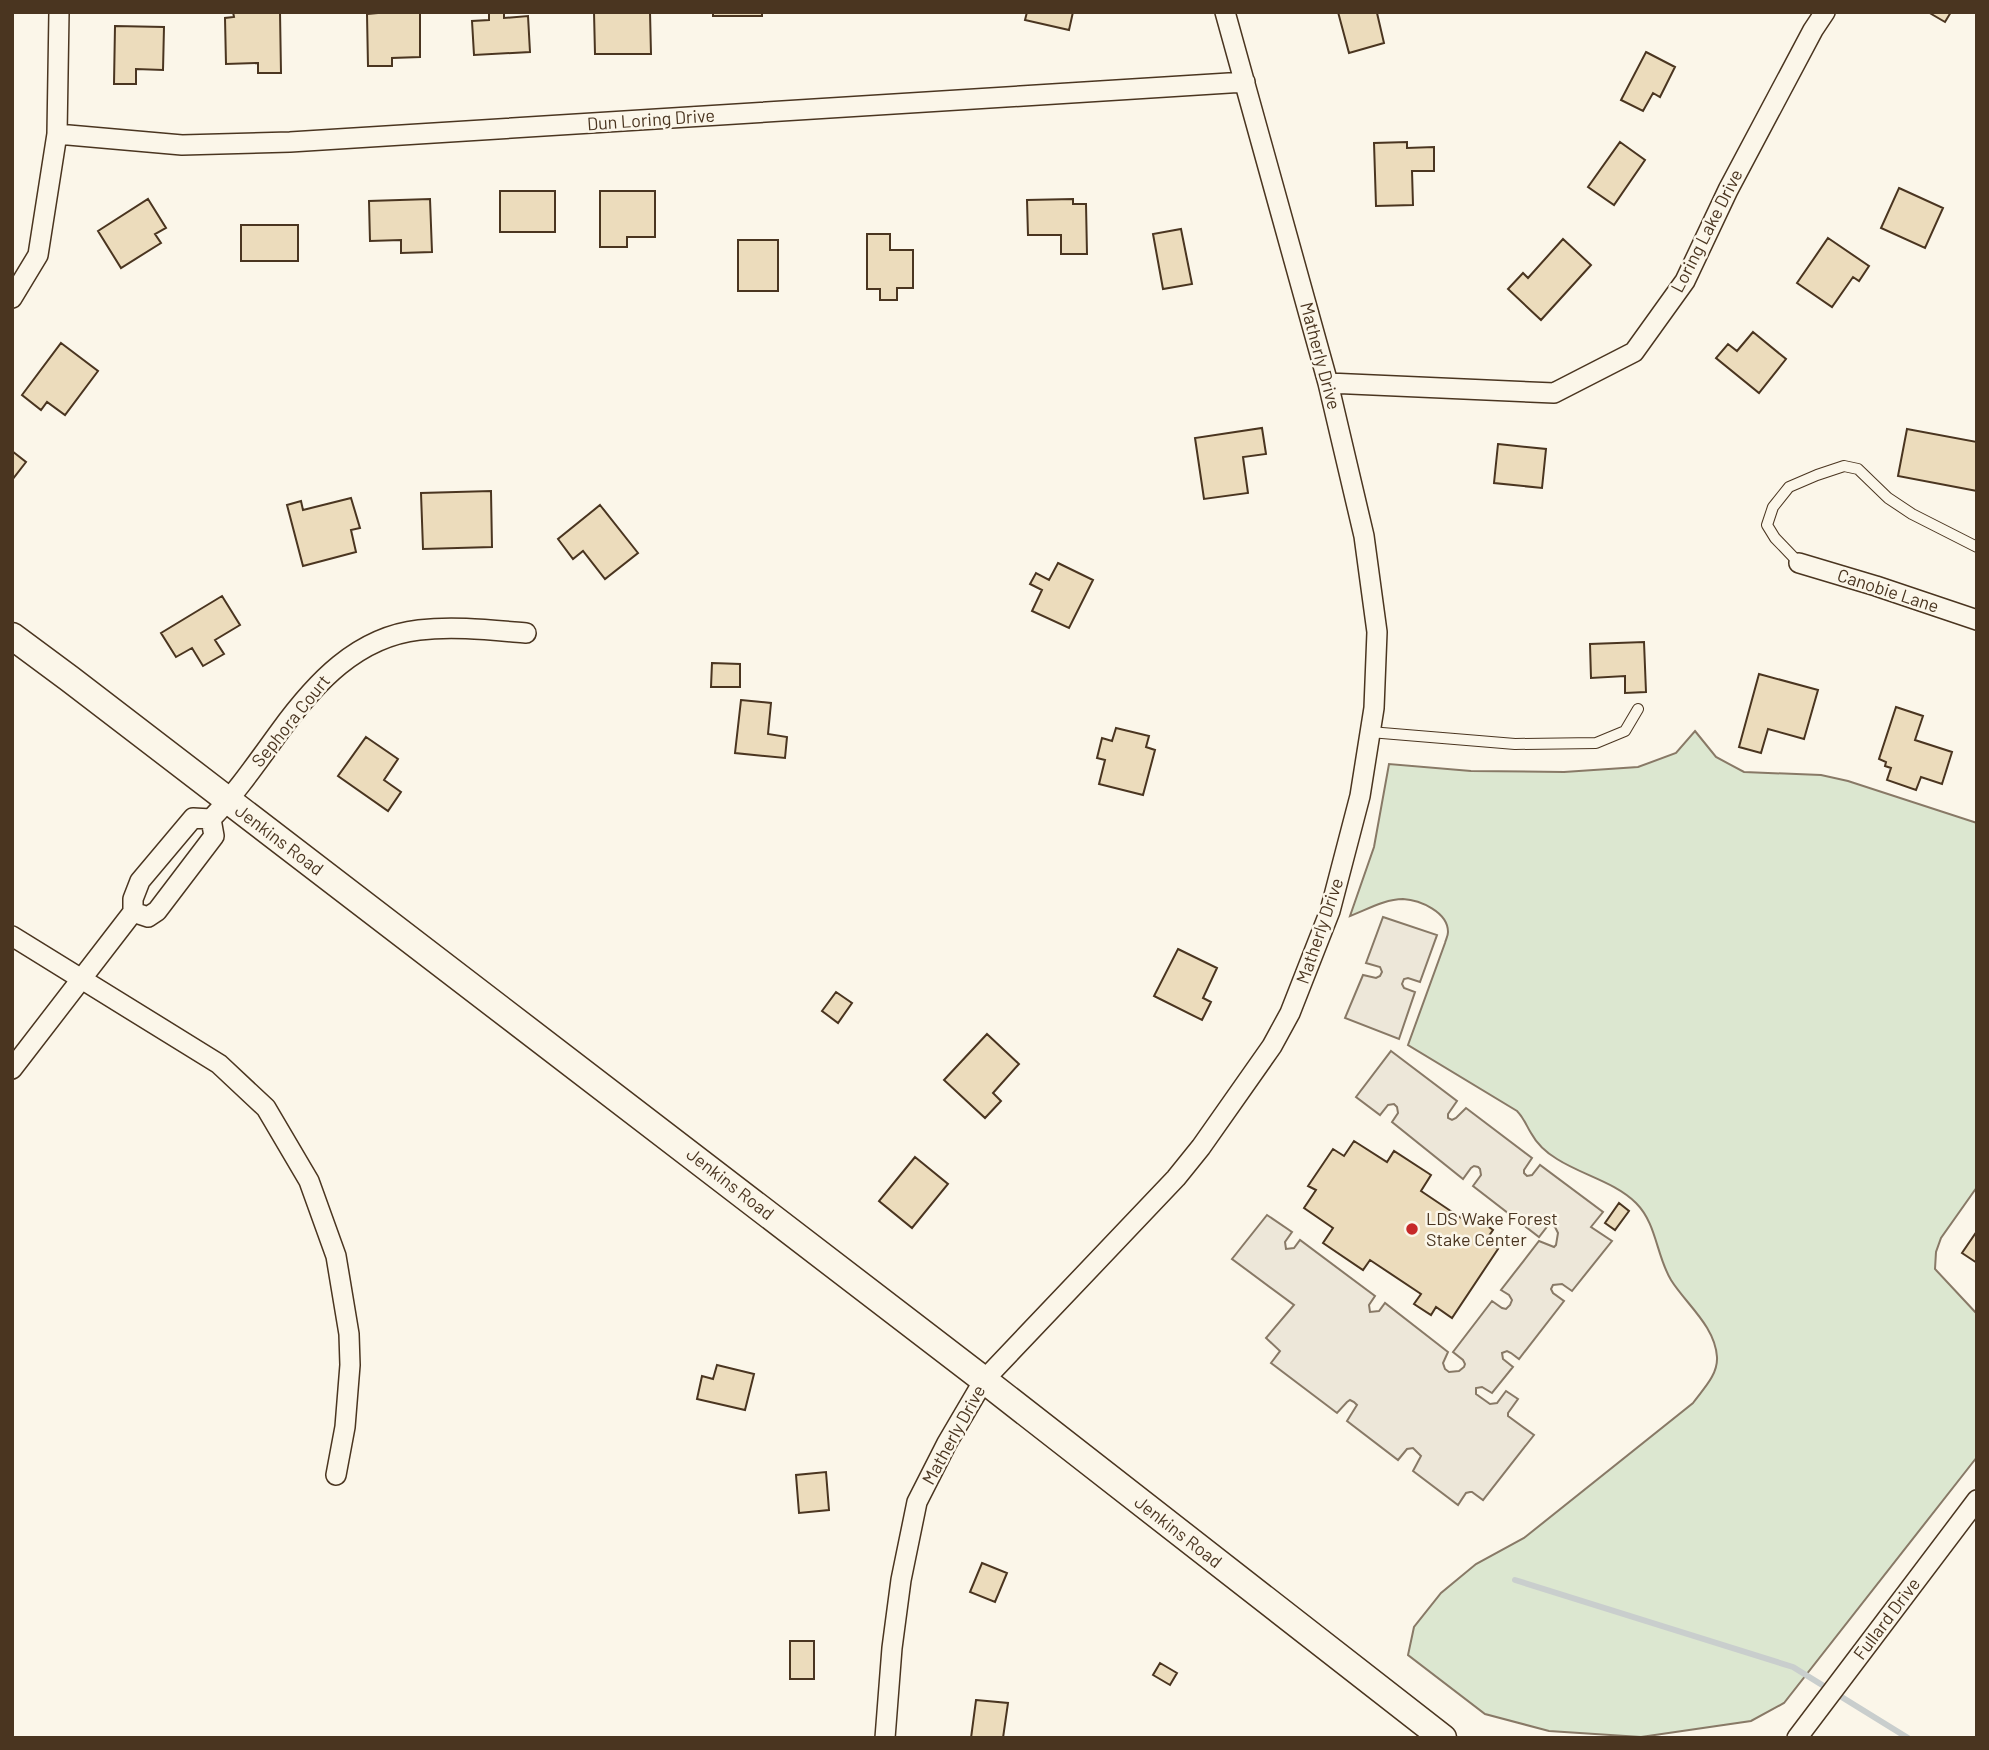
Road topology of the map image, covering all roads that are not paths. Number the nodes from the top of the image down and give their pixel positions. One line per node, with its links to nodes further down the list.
1 (59, 12): 5 (street)
2 (1225, 12): 4 (street, Matherly Drive)
3 (1825, 12): 7 (street, Loring Lake Drive)
4 (1245, 82): 5 (street, Dun Loring Drive); 7 (street, Matherly Drive)
5 (57, 134): 6 (street)
6 (12, 298)
7 (1328, 383): 14 (street, Matherly Drive)
8 (1977, 547): 9 (lane)
9 (1799, 563): 10 (street, Canobie Lane)
10 (1977, 620)
11 (526, 633): 15 (street, Sephora Court)
12 (12, 636): 15 (street, Jenkins Road)
13 (1637, 709): 14 (lane)
14 (1370, 732): 20 (street, Matherly Drive)
15 (219, 810): 16 (street); 16 (street); 20 (street, Jenkins Road)
16 (133, 912): 18 (street)
17 (12, 936): 18 (street)
18 (83, 979): 19 (street); 21 (street)
19 (12, 1069)
20 (984, 1380): 23 (street, Matherly Drive); 24 (street, Jenkins Road)
21 (336, 1475)
22 (1977, 1500): 25 (street, Fullard Drive)
23 (885, 1738)
24 (1443, 1738)
25 (1797, 1738)

